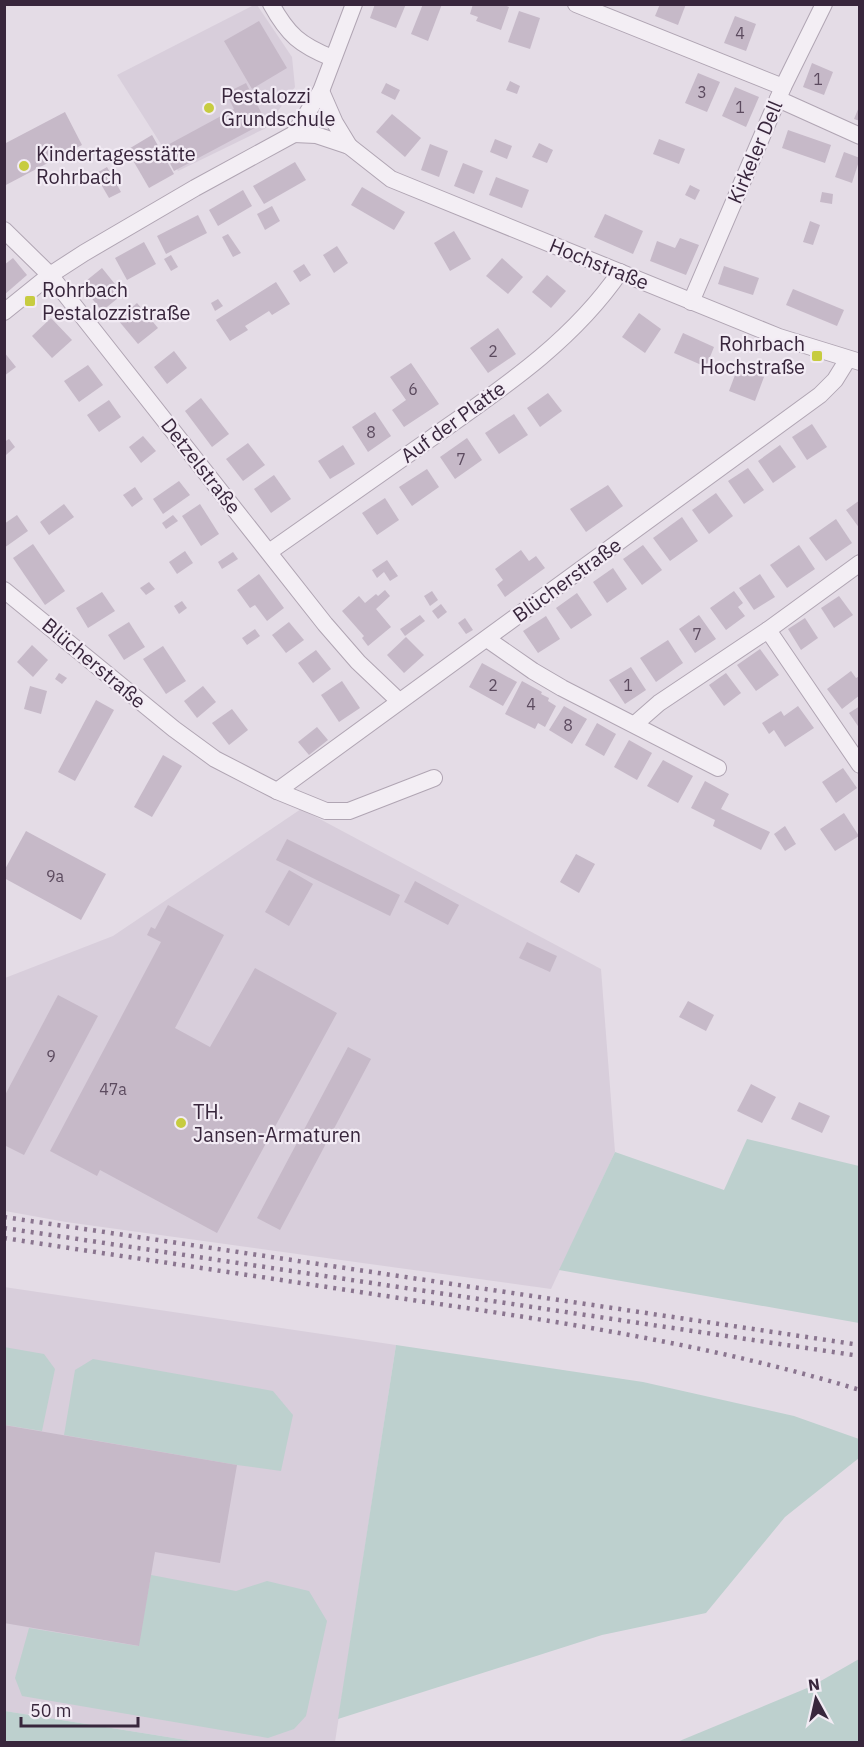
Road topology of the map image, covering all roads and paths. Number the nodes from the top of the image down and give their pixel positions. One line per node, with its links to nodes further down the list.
1 (271, 4): 5 (street)
2 (354, 4): 5 (street)
3 (576, 4): 7 (street)
4 (824, 4): 7 (street, Kirkeler Dell)
5 (332, 58): 6 (street)
6 (321, 91): 8 (street); 10 (street, Hochstraße)
7 (781, 93): 9 (street); 14 (street, Kirkeler Dell)
8 (294, 134): 10 (street, Hochstraße); 13 (street)
9 (860, 136)
10 (349, 146): 12 (street, Hochstraße)
11 (4, 230): 13 (street, Detzelstraße)
12 (620, 273): 14 (street, Hochstraße); 17 (street, Auf der Platte)
13 (50, 274): 15 (street); 17 (street, Detzelstraße)
14 (691, 302): 16 (street, Hochstraße)
15 (4, 312)
16 (854, 361): 21 (street, Blücherstraße)
17 (269, 552): 22 (street, Detzelstraße)
18 (860, 563): 20 (street)
19 (4, 590): 27 (street, Blücherstraße)
20 (768, 630): 23 (street); 24 (street)
21 (487, 639): 22 (street, Blücherstraße); 23 (street)
22 (399, 701): 27 (street, Blücherstraße)
23 (635, 724): 25 (street)
24 (860, 765)
25 (718, 768)
26 (434, 778): 27 (street, Blücherstraße)
27 (277, 791)

